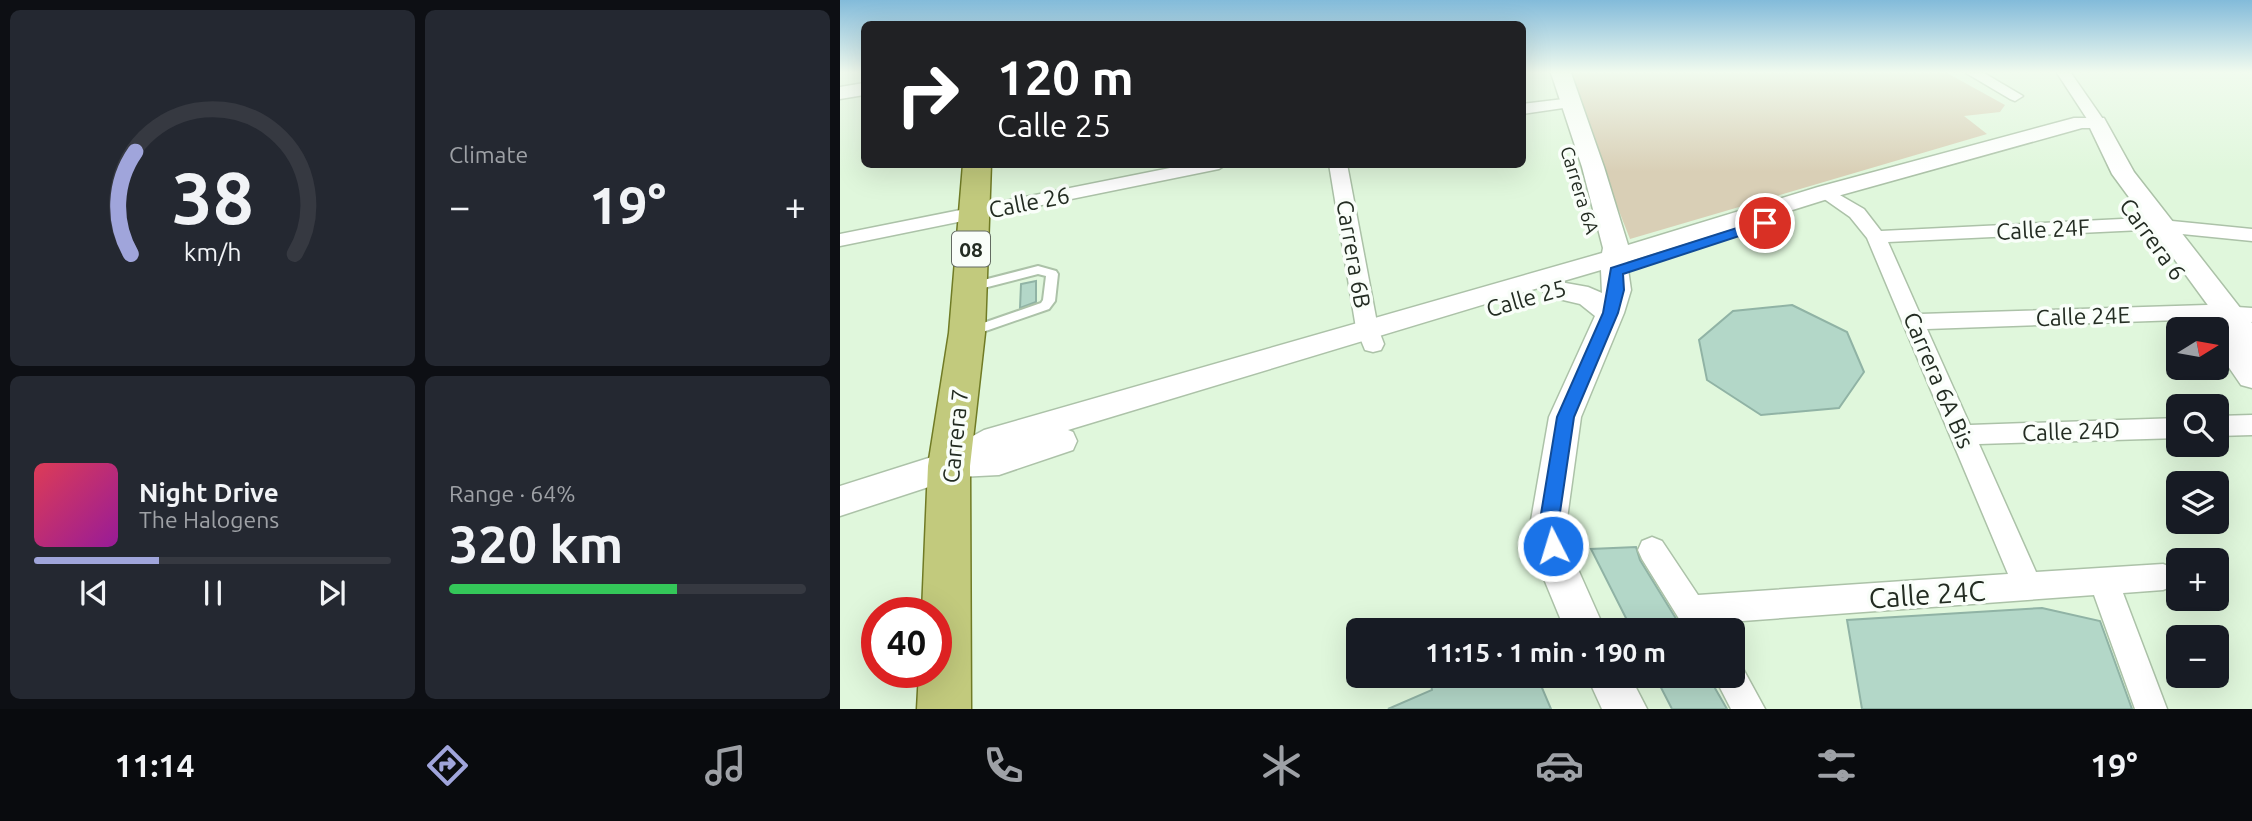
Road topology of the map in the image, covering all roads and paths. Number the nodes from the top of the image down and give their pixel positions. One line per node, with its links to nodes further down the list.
1 (1564, 106): 13 (street, Carrera 6A)
2 (2082, 106): 3 (street, Carrera 6)
3 (2092, 127): 7 (street, Calle 25); 9 (street, Carrera 6)
4 (977, 168): 8 (main road, Carrera 7 / 08)
5 (1178, 168): 8 (street, Calle 26)
6 (1339, 168): 20 (street, Carrera 6B)
7 (1832, 195): 11 (street, Carrera 6A Bis); 13 (street, Calle 25)
8 (974, 213): 12 (street, Calle 26); 14 (main road, Carrera 7 / 08)
9 (2152, 225): 10 (street, Calle 24F); 11 (street, Calle 24F); 17 (street, Carrera 6)
10 (2252, 235)
11 (1876, 237): 18 (street, Carrera 6A Bis)
12 (840, 240)
13 (1615, 265): 15 (street, Calle 25); 16 (street); 20 (street, Calle 25)
14 (968, 288): 19 (main road, Carrera 7 / 08); 19 (lane)
15 (1556, 290): 16 (street); 20 (street, Calle 25)
16 (1610, 313): 33 (street)
17 (2229, 313): 18 (street, Calle 24E); 21 (street, Carrera 6); 22 (street, Carrera 6)
18 (1915, 322): 26 (street, Carrera 6A Bis)
19 (967, 333): 27 (main road, Carrera 7 / 08)
20 (1370, 336): 27 (street, Calle 25)
21 (2252, 344)
22 (2252, 377)
23 (2252, 425): 24 (street)
24 (2229, 426)
25 (2166, 428): 26 (street, Calle 24D)
26 (1963, 435): 32 (street, Carrera 6A Bis)
27 (949, 466): 28 (street, Calle 25); 38 (main road, Carrera 7 / 08)
28 (840, 501)
29 (1652, 550): 34 (street)
30 (2163, 577): 31 (street, Calle 24C)
31 (2104, 581): 32 (street, Calle 24C); 41 (street)
32 (2028, 586): 35 (street, Calle 24C)
33 (1580, 618)
34 (1696, 618)
35 (1716, 618)
36 (1614, 688): 39 (street)
37 (1737, 688): 40 (street)
38 (944, 709)
39 (1625, 709)
40 (1749, 709)
41 (2151, 709)

